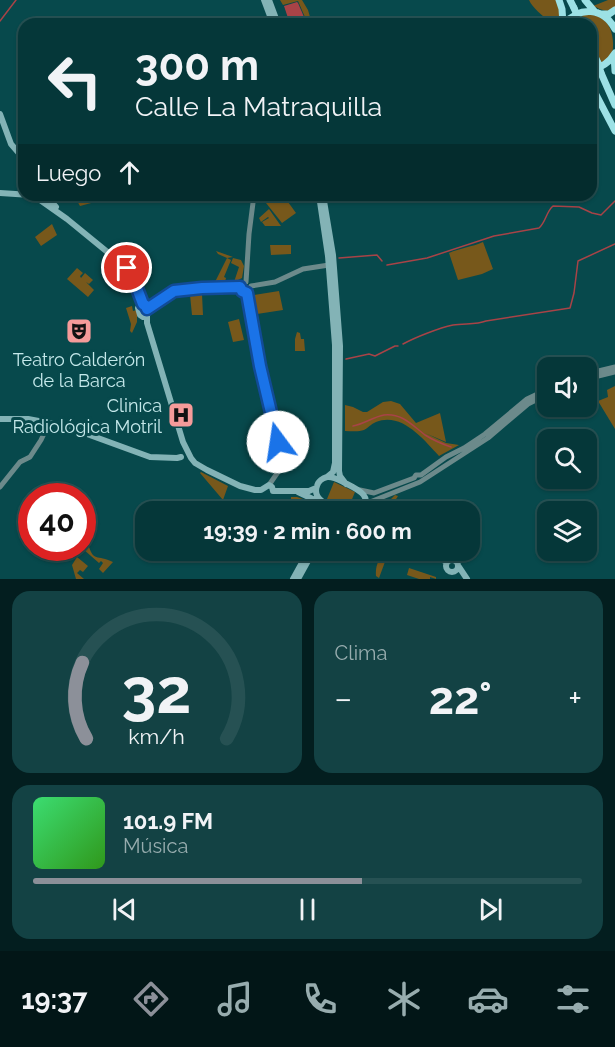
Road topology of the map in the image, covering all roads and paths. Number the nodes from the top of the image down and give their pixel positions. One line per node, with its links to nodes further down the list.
1 (264, 0): 8 (main road)
2 (269, 0): 9 (main road)
3 (560, 0): 10 (highway)
4 (570, 0): 12 (highway, bridge)
5 (585, 0): 7 (highway)
6 (615, 10): 7 (highway)
7 (598, 13): 11 (highway); 13 (highway)
8 (271, 18)
9 (276, 18)
10 (563, 18)
11 (570, 18)
12 (578, 18)
13 (615, 29)
14 (614, 54): 16 (highway); 17 (highway)
15 (597, 61): 19 (highway, bridge)
16 (597, 68)
17 (615, 71)
18 (597, 96): 21 (highway)
19 (615, 105)
20 (0, 114): 22 (main road)
21 (615, 131)
22 (18, 152)
23 (0, 193): 24 (main road)
24 (18, 194)
25 (47, 201): 33 (main road)
26 (253, 201): 30 (street)
27 (320, 201): 29 (main road)
28 (324, 201): 45 (main road)
29 (329, 265): 30 (street); 43 (main road)
30 (249, 284): 31 (street); 32 (street)
31 (240, 287): 32 (street); 33 (street)
32 (247, 293): 48 (street)
33 (143, 308): 42 (main road)
34 (615, 367): 35 (street)
35 (597, 371)
36 (615, 372): 37 (street)
37 (597, 376)
38 (537, 394): 44 (street)
39 (537, 400): 44 (street)
40 (0, 419): 41 (main road)
41 (49, 423): 42 (main road); 46 (street)
42 (186, 456): 48 (main road)
43 (327, 477): 45 (main road); 47 (main road)
44 (418, 479): 49 (street); 54 (street)
45 (346, 484): 49 (main road)
46 (0, 487)
47 (316, 488): 50 (main road); 52 (main road)
48 (268, 489): 50 (main road)
49 (360, 490): 53 (main road)
50 (294, 491): 51 (main road)
51 (317, 501)
52 (320, 501)
53 (365, 501)
54 (377, 501)
55 (303, 561): 60 (main road)
56 (308, 561): 61 (main road)
57 (442, 561): 58 (main road)
58 (446, 564): 59 (main road); 59 (main road)
59 (456, 570): 62 (main road)
60 (293, 579)
61 (298, 579)
62 (467, 579)

